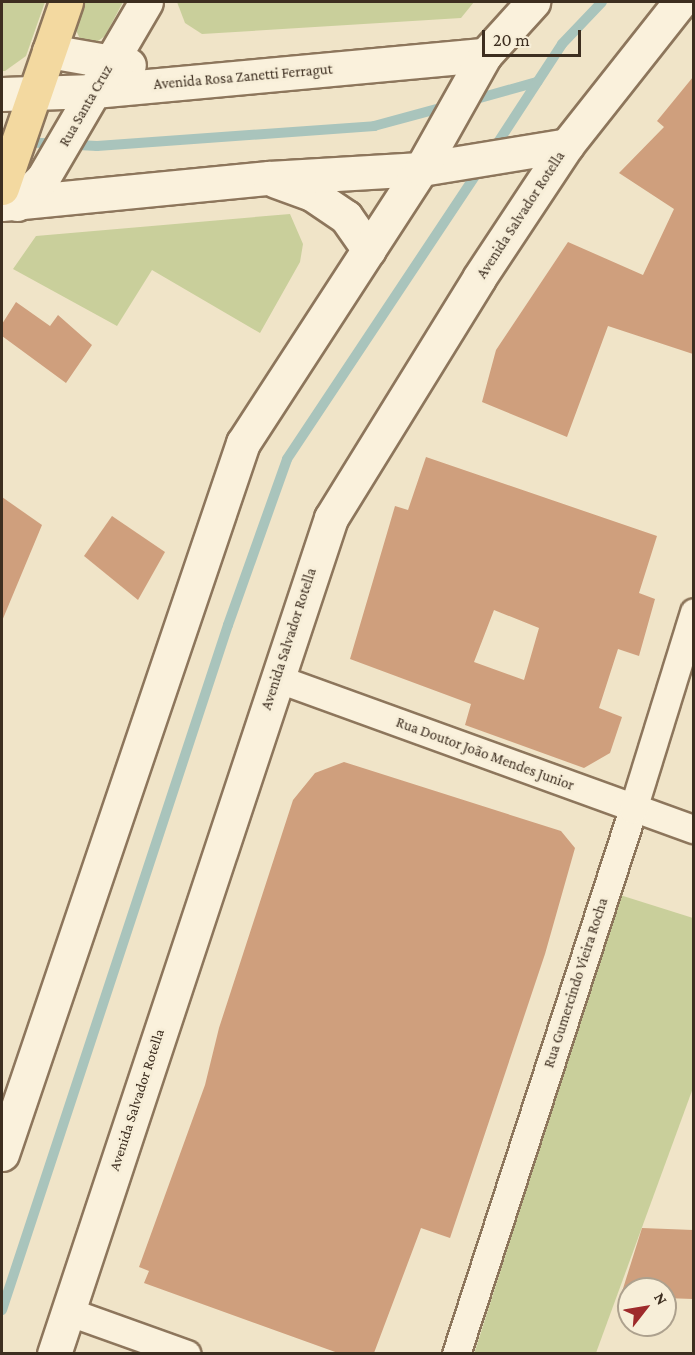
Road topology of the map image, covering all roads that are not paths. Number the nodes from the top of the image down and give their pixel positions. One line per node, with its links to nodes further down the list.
1 (66, 2): 5 (main road)
2 (146, 2): 7 (street, Rua Santa Cruz)
3 (533, 2): 6 (street)
4 (680, 2): 12 (street, Avenida Salvador Rotella)
5 (49, 51): 7 (street); 11 (main road)
6 (485, 55): 8 (street, Avenida Rosa Zanetti Ferragut); 13 (street)
7 (111, 62): 8 (street); 9 (street, Rua Santa Cruz)
8 (211, 79): 9 (street, Avenida Rosa Zanetti Ferragut)
9 (94, 91): 11 (street, Avenida Rosa Zanetti Ferragut); 15 (street, Rua Santa Cruz)
10 (2, 94): 11 (street, Avenida Rosa Zanetti Ferragut)
11 (34, 94): 15 (main road)
12 (567, 145): 13 (street); 18 (street, Avenida Salvador Rotella)
13 (421, 169): 14 (street); 16 (street)
14 (269, 178): 15 (street); 16 (street)
15 (7, 199)
16 (369, 250): 21 (street)
17 (693, 612): 19 (street, Rua Gumercindo Vieira Rocha)
18 (276, 678): 19 (street, Rua Doutor João Mendes Junior); 22 (street, Avenida Salvador Rotella)
19 (633, 809): 20 (street, Rua Doutor João Mendes Junior); 25 (street, Rua Gumercindo Vieira Rocha)
20 (693, 829)
21 (2, 1154)
22 (67, 1311): 23 (street, Avenida Salvador Rotella); 24 (street)
23 (54, 1353)
24 (187, 1353)
25 (456, 1353)

